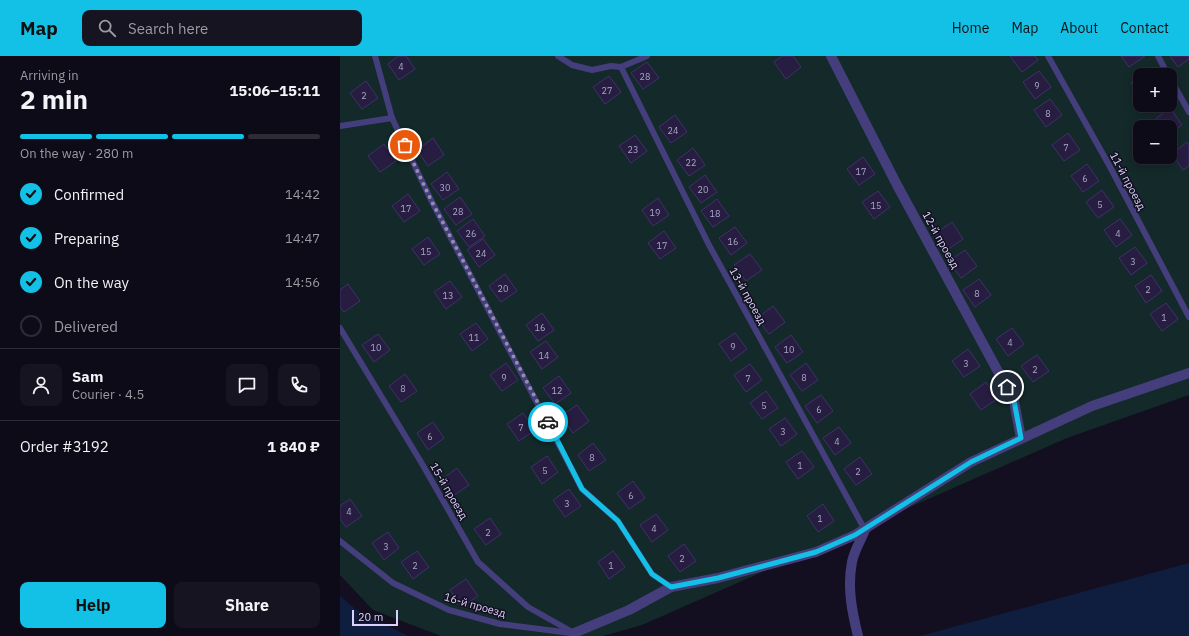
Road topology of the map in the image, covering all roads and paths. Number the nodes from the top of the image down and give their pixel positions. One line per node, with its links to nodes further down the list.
1 (374, 56): 11 (lane)
2 (558, 56): 7 (lane)
3 (647, 56): 7 (lane)
4 (831, 56): 16 (street, 12-й проезд)
5 (1048, 56): 13 (lane, 11-й проезд)
6 (1158, 56): 8 (lane)
7 (621, 67): 17 (lane, 13-й проезд)
8 (1164, 68)
9 (1177, 91): 10 (lane)
10 (1189, 112)
11 (392, 118): 12 (lane); 19 (lane)
12 (340, 126)
13 (1189, 317)
14 (340, 328): 20 (lane, 15-й проезд)
15 (1189, 373): 16 (street)
16 (1021, 438): 17 (street)
17 (865, 530): 19 (street); 21 (street)
18 (340, 542): 20 (lane, 16-й проезд)
19 (671, 587): 20 (street)
20 (574, 633)
21 (858, 636)

